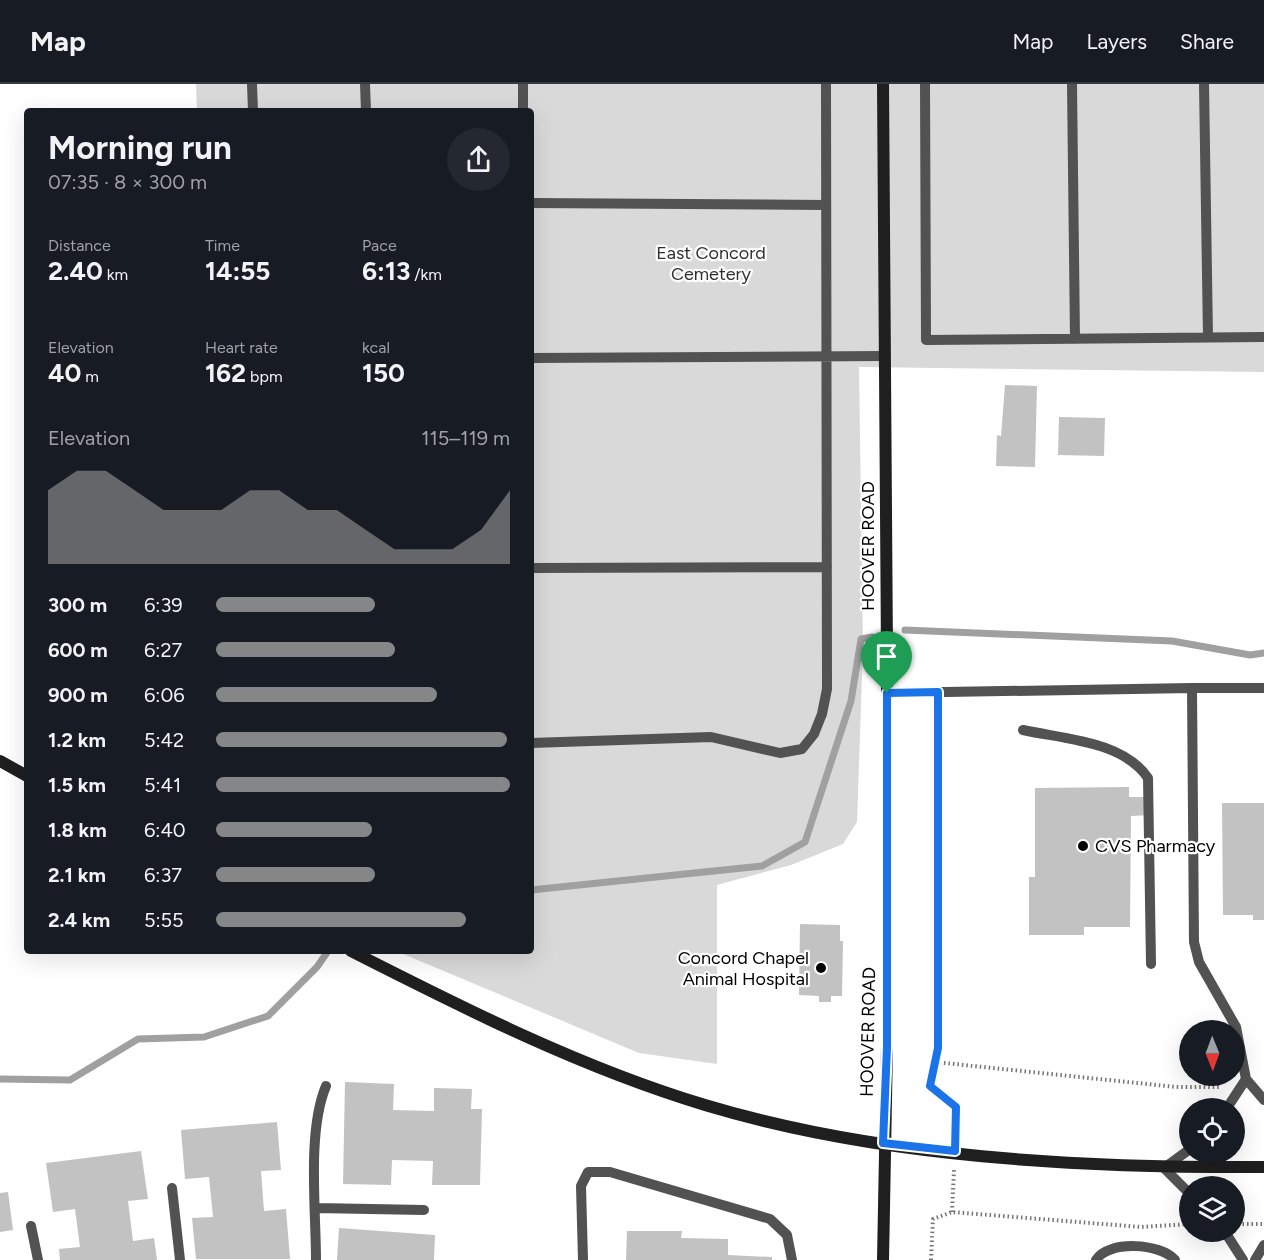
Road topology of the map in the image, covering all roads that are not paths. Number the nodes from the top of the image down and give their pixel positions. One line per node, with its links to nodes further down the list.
1 (252, 84): 9 (lane)
2 (365, 84): 10 (lane)
3 (523, 84): 11 (lane)
4 (826, 84): 13 (lane)
5 (883, 84): 18 (main road, HOOVER ROAD)
6 (925, 84): 16 (lane)
7 (1072, 84): 16 (lane)
8 (1204, 84): 14 (lane)
9 (253, 108)
10 (366, 108)
11 (523, 108)
12 (534, 203): 13 (lane)
13 (826, 205): 17 (lane)
14 (1208, 337): 15 (lane); 16 (lane)
15 (1264, 337)
16 (1075, 339)
17 (827, 356): 18 (lane); 19 (lane); 20 (lane)
18 (885, 356): 24 (main road, HOOVER ROAD)
19 (534, 358)
20 (827, 567): 21 (lane); 26 (lane)
21 (534, 568)
22 (1192, 688): 23 (lane); 24 (lane); 31 (lane)
23 (1264, 688)
24 (887, 693): 35 (main road, HOOVER ROAD)
25 (1023, 730): 30 (lane)
26 (534, 743)
27 (0, 761): 28 (main road)
28 (24, 774)
29 (357, 954): 35 (main road)
30 (1151, 964)
31 (1232, 1020)
32 (326, 1086): 41 (lane)
33 (1245, 1086): 34 (lane)
34 (1264, 1100)
35 (883, 1143): 37 (main road); 51 (main road, HOOVER ROAD)
36 (1179, 1157): 37 (lane)
37 (1164, 1167): 38 (main road); 39 (lane)
38 (1264, 1167)
39 (1179, 1183)
40 (172, 1188): 47 (lane)
41 (316, 1208): 42 (lane); 48 (lane)
42 (424, 1210)
43 (31, 1226): 46 (lane)
44 (1231, 1242): 54 (lane)
45 (1264, 1245): 55 (lane)
46 (38, 1260)
47 (180, 1260)
48 (316, 1260)
49 (583, 1260): 50 (lane)
50 (792, 1260)
51 (883, 1260)
52 (1096, 1260): 53 (lane)
53 (1175, 1260)
54 (1243, 1260)
55 (1255, 1260)

